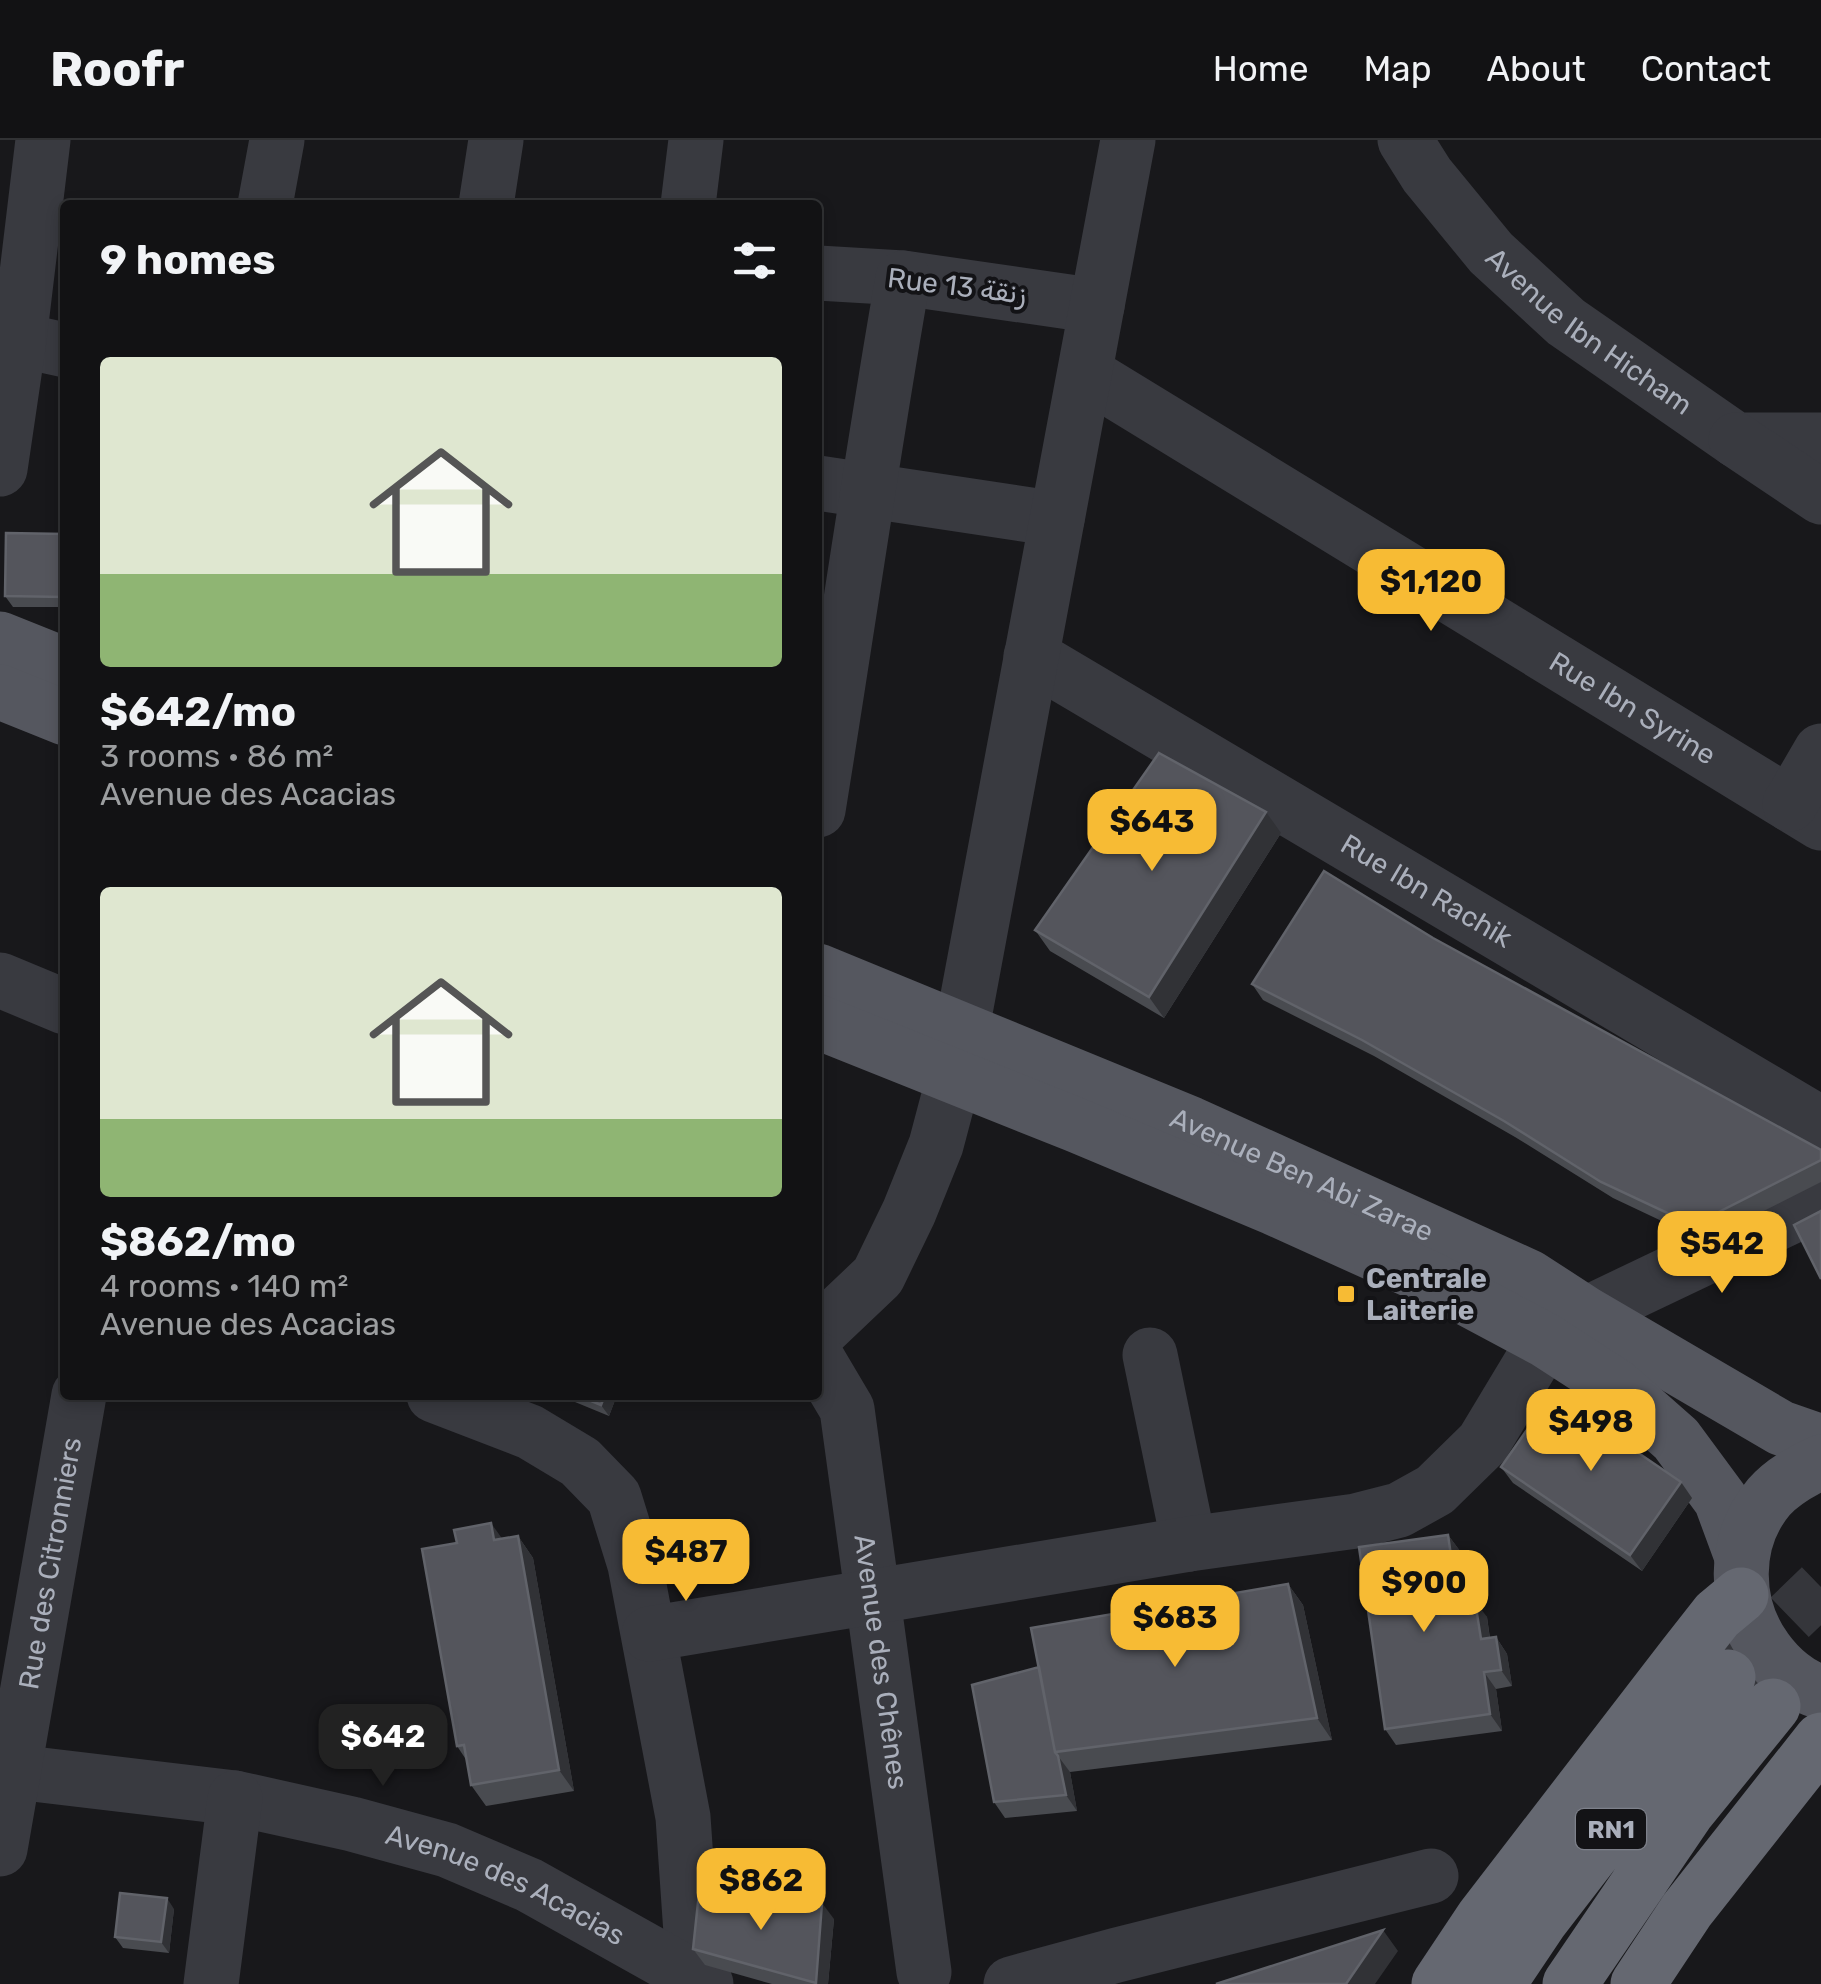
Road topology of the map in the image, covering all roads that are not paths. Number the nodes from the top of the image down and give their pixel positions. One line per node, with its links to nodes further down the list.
1 (43, 140): 13 (street)
2 (277, 140): 7 (street)
3 (496, 140): 8 (street)
4 (696, 140): 9 (street)
5 (1128, 140): 12 (street)
6 (1425, 152): 15 (street, Avenue Ibn Hicham)
7 (266, 200)
8 (487, 200)
9 (689, 200)
10 (822, 273): 11 (street, Rue 13 زنقة)
11 (903, 278): 12 (street, Rue 13 زنقة); 18 (street)
12 (1097, 306): 14 (street)
13 (42, 345): 17 (street)
14 (1085, 373): 20 (street); 29 (street, Rue Ibn Syrine)
15 (1736, 440): 16 (street); 19 (street, Avenue Ibn Hicham)
16 (1821, 440)
17 (0, 470)
18 (843, 487): 20 (street); 23 (street)
19 (1821, 497)
20 (1057, 520): 22 (street)
21 (0, 639): 24 (main road)
22 (1032, 656): 34 (street); 35 (street, Rue Ibn Rachik)
23 (830, 662): 28 (street)
24 (60, 663)
25 (0, 692): 26 (main road)
26 (60, 716)
27 (1821, 751): 29 (street)
28 (822, 761)
29 (1805, 813)
30 (822, 973): 34 (main road, Avenue Ben Abi Zarae)
31 (0, 980): 32 (street)
32 (60, 1005)
33 (822, 1023): 34 (main road, Avenue Ben Abi Zarae)
34 (958, 1052): 37 (main road, Avenue Ben Abi Zarae); 38 (street)
35 (1821, 1124)
36 (1821, 1202): 37 (street)
37 (1566, 1327): 43 (main road, Avenue Ben Abi Zarae); 45 (street); 46 (main road, Avenue Ben Abi Zarae)
38 (822, 1329)
39 (1150, 1355): 45 (street)
40 (822, 1367): 47 (street, Avenue des Chênes)
41 (78, 1400): 52 (street, Rue des Citronniers)
42 (447, 1400): 48 (street)
43 (1821, 1442)
44 (1821, 1462): 46 (main road)
45 (1188, 1544): 47 (street)
46 (1742, 1576): 50 (main road, Avenue Ben Abi Zarae); 60 (highway)
47 (873, 1595): 48 (street); 57 (street, Avenue des Chênes)
48 (649, 1634): 56 (street)
49 (1728, 1677): 61 (highway, RN1)
50 (1797, 1699): 62 (highway, RN1)
51 (1821, 1740): 63 (highway)
52 (6, 1770): 53 (street, Avenue des Acacias); 54 (street, Rue des Citronniers)
53 (236, 1798): 56 (street, Avenue des Acacias); 58 (street)
54 (0, 1849)
55 (1431, 1876): 59 (street)
56 (700, 1980)
57 (932, 1980)
58 (211, 1984)
59 (1010, 1984)
60 (1440, 1984)
61 (1498, 1984)
62 (1570, 1984)
63 (1638, 1984)

